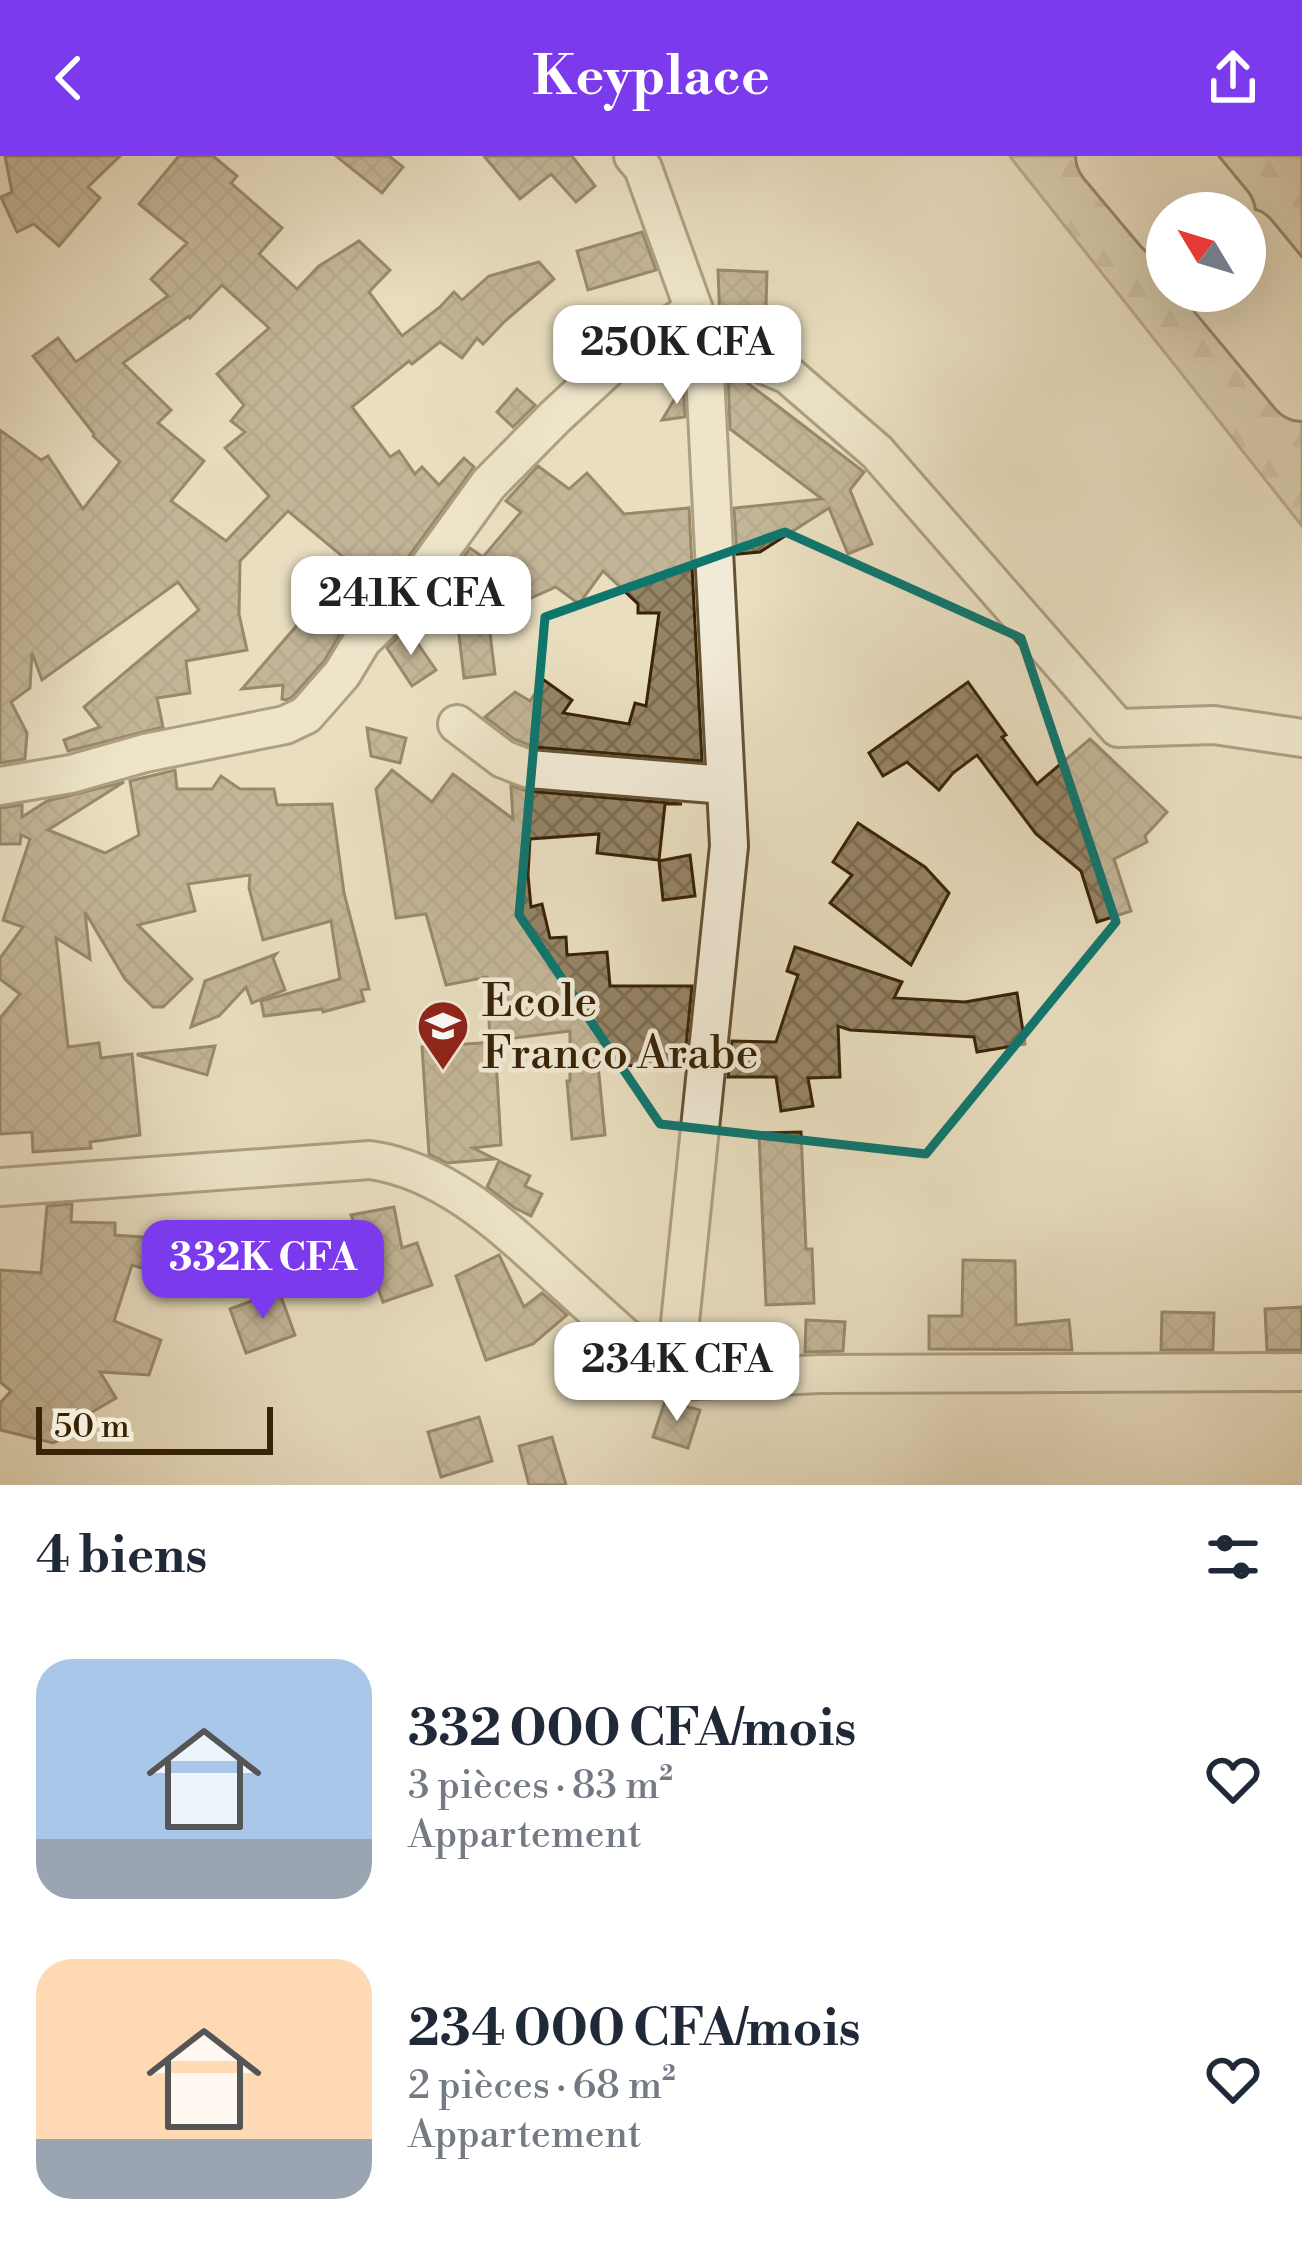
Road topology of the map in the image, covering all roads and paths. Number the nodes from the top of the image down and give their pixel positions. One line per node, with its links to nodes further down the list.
1 (633, 156): 9 (street)
2 (1110, 156): 5 (highway)
3 (1174, 156): 4 (highway)
4 (1204, 192)
5 (1146, 199)
6 (1266, 267): 7 (highway)
7 (1302, 311)
8 (1240, 312): 10 (highway)
9 (697, 324): 12 (street); 13 (street); 14 (street)
10 (1302, 387)
11 (457, 724): 14 (street)
12 (1302, 738)
13 (0, 785)
14 (725, 785): 17 (street)
15 (0, 1186): 17 (street)
16 (1302, 1372): 17 (street)
17 (674, 1381)

